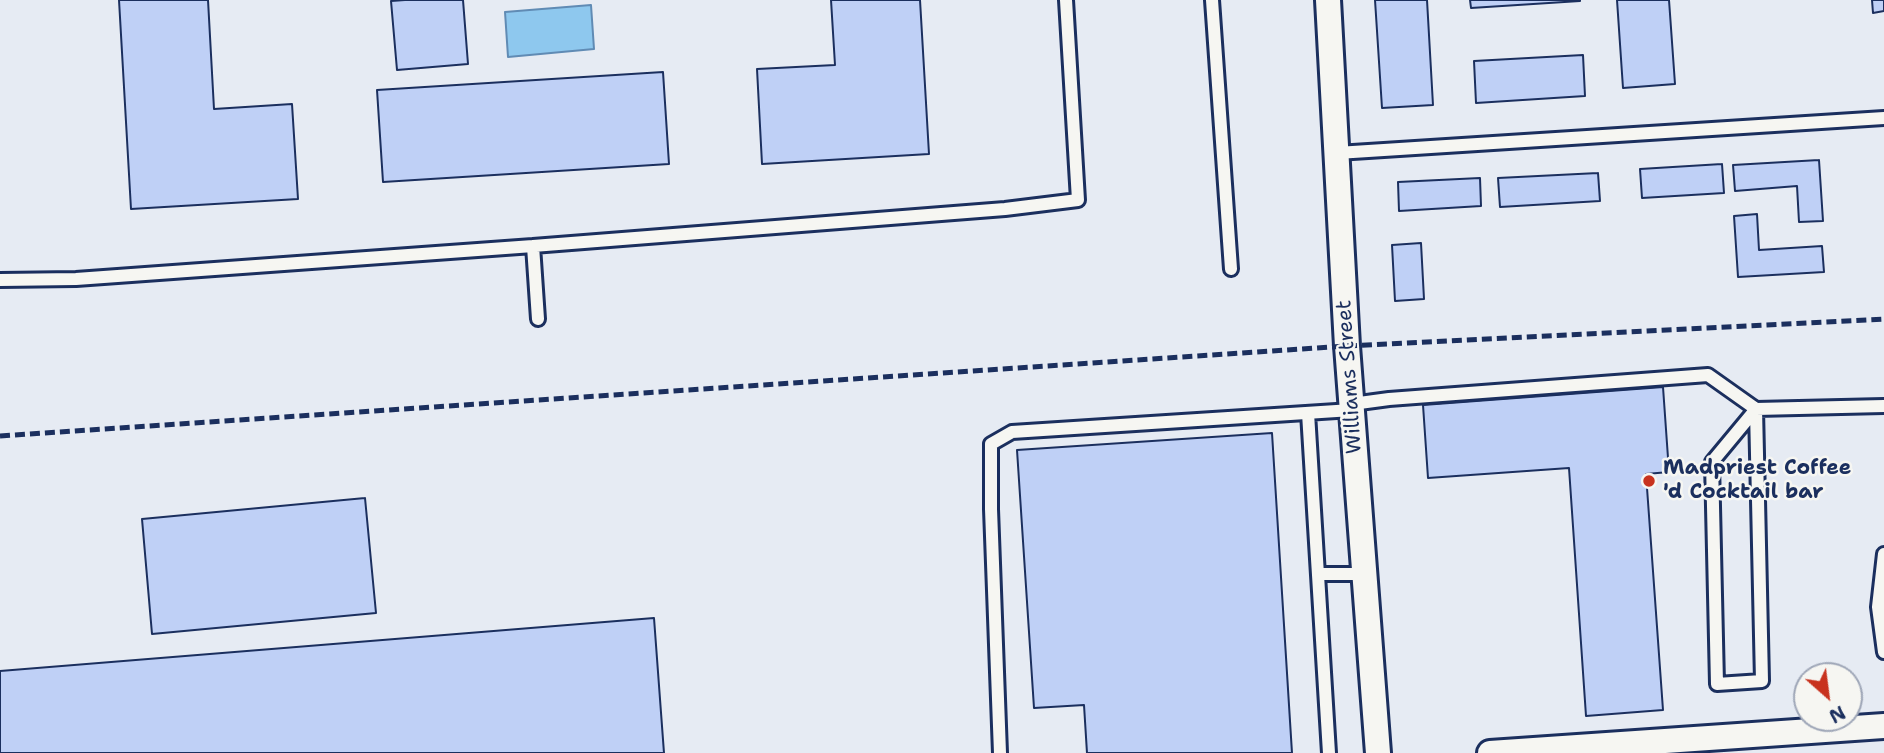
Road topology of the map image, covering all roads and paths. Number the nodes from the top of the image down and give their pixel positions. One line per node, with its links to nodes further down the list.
1 (1066, 0): 6 (lane)
2 (1212, 0): 7 (lane)
3 (1328, 0): 5 (street, Williams Street)
4 (1884, 118): 5 (lane)
5 (1337, 153): 11 (street, Williams Street)
6 (533, 246): 8 (lane); 9 (lane)
7 (1231, 269)
8 (0, 280)
9 (538, 319)
10 (1884, 406): 12 (lane)
11 (1352, 407): 12 (lane); 13 (lane); 15 (street, Williams Street)
12 (1756, 409): 12 (lane)
13 (1308, 413): 16 (lane); 19 (lane)
14 (1884, 554): 17 (lane)
15 (1365, 573): 16 (lane); 21 (street, Williams Street)
16 (1318, 574): 20 (lane)
17 (1884, 652)
18 (1884, 726): 22 (street)
19 (1000, 753)
20 (1329, 753)
21 (1378, 753)
22 (1490, 753)

